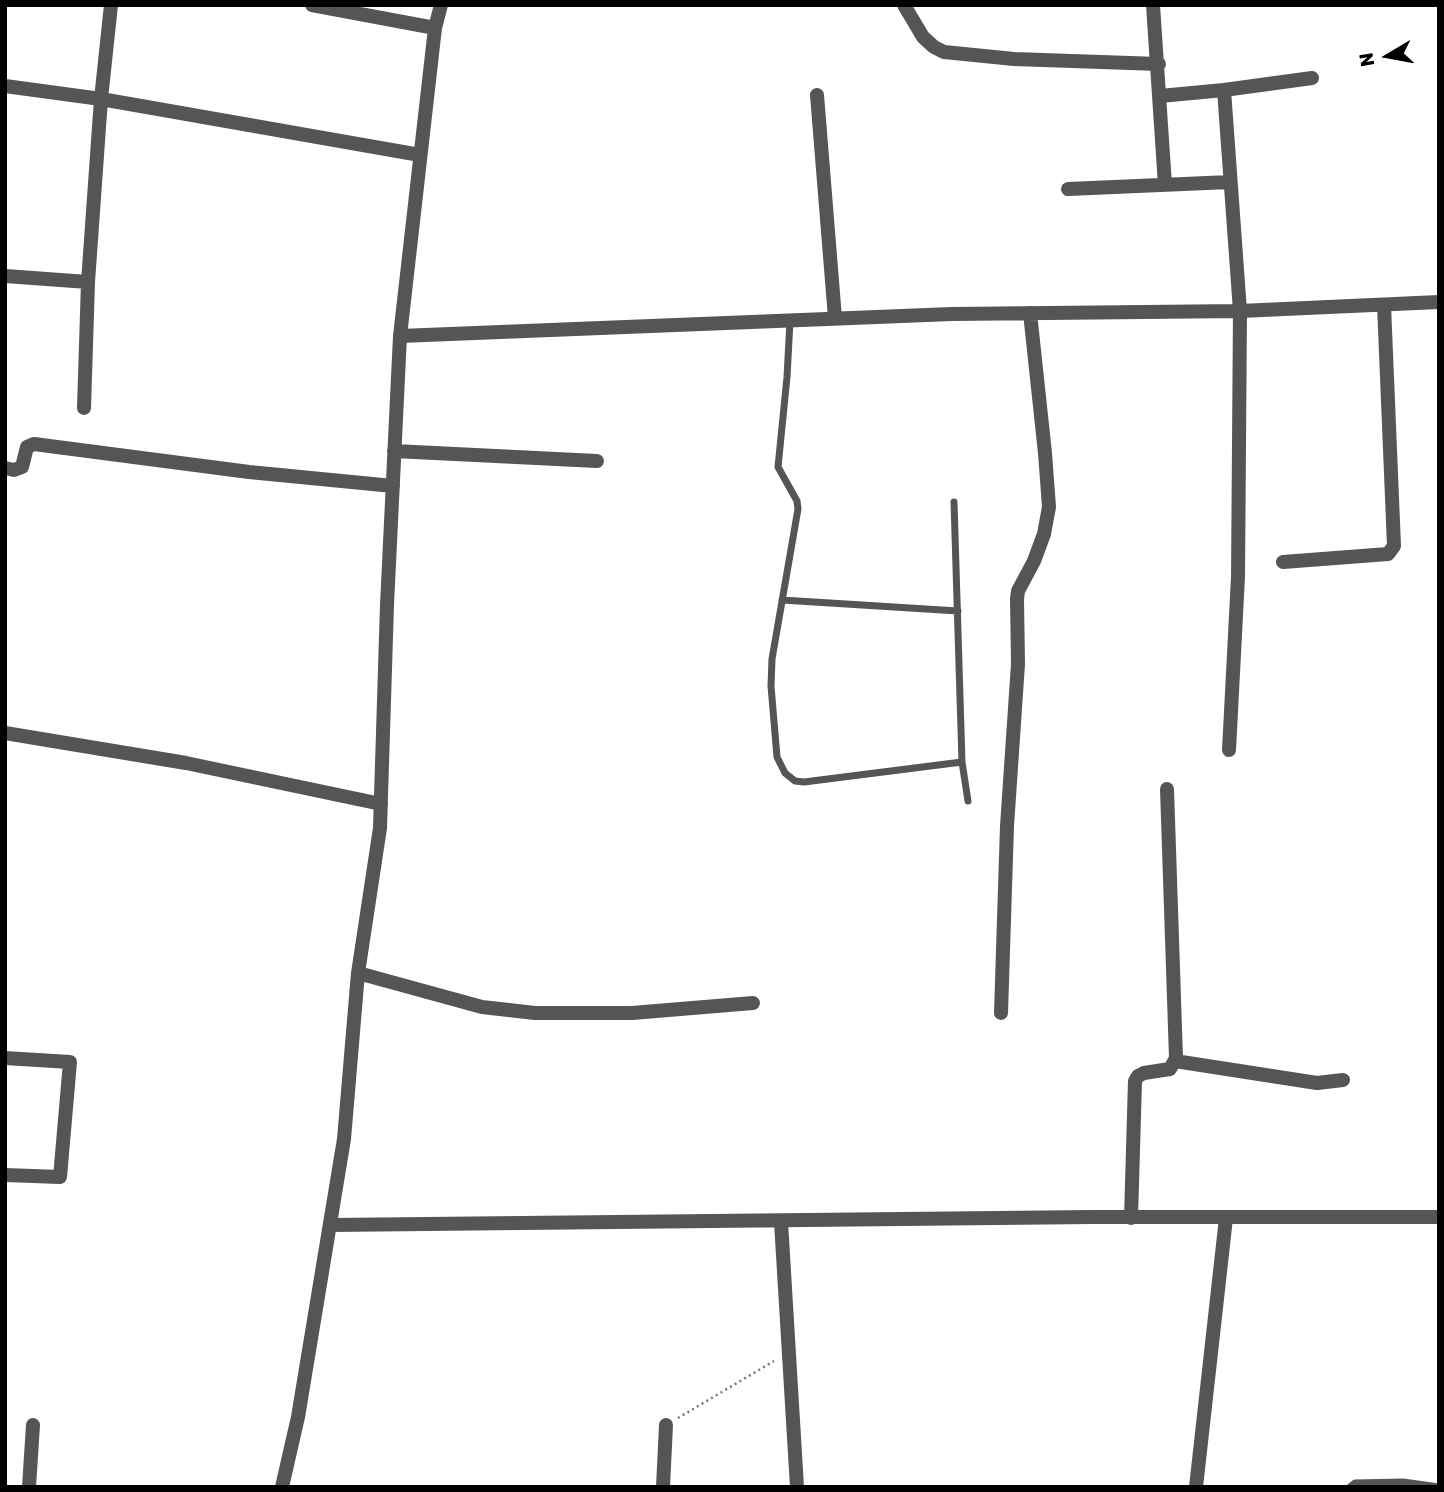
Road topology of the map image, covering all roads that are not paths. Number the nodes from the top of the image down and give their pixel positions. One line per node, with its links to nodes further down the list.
1 (111, 5): 14 (street)
2 (312, 5): 7 (street)
3 (441, 5): 7 (street)
4 (904, 5): 8 (street)
5 (1161, 5): 6 (street)
6 (1153, 6): 8 (street)
7 (435, 27): 15 (street)
8 (1159, 64): 13 (street)
9 (1312, 78): 11 (street)
10 (5, 86): 14 (street)
11 (1224, 90): 13 (street); 16 (street)
12 (817, 95): 25 (street)
13 (1160, 96): 17 (street)
14 (101, 99): 15 (street); 20 (street)
15 (420, 155): 27 (street)
16 (1230, 182): 17 (street); 23 (street)
17 (1165, 185): 18 (street)
18 (1068, 189)
19 (5, 276): 20 (street)
20 (88, 282): 28 (street)
21 (1439, 302): 22 (street)
22 (1384, 305): 23 (street); 34 (street)
23 (1240, 311): 24 (street); 38 (street)
24 (1030, 313): 25 (street); 45 (street)
25 (835, 318): 26 (street)
26 (790, 320): 27 (street); 35 (lane)
27 (400, 336): 29 (street)
28 (84, 408)
29 (394, 451): 30 (street); 32 (street)
30 (597, 461)
31 (5, 468): 32 (street)
32 (393, 486): 42 (street)
33 (954, 502): 36 (lane)
34 (1283, 562)
35 (782, 600): 36 (lane); 39 (lane)
36 (958, 611): 39 (lane)
37 (5, 733): 42 (street)
38 (1229, 750)
39 (962, 762): 41 (lane)
40 (1167, 789): 47 (street)
41 (968, 801)
42 (381, 804): 43 (street)
43 (358, 973): 44 (street); 54 (street)
44 (752, 1003)
45 (1001, 1013)
46 (5, 1058): 49 (street)
47 (1175, 1061): 48 (street); 51 (street)
48 (1343, 1080)
49 (5, 1175)
50 (1439, 1217): 52 (street)
51 (1131, 1218): 52 (street); 53 (street)
52 (1226, 1219): 61 (street)
53 (781, 1222): 54 (street); 60 (street)
54 (331, 1225): 58 (street)
55 (33, 1425): 57 (street)
56 (666, 1425): 59 (street)
57 (29, 1487)
58 (282, 1487)
59 (663, 1487)
60 (797, 1487)
61 (1196, 1487)
62 (1350, 1487): 63 (lane)
63 (1439, 1487)

